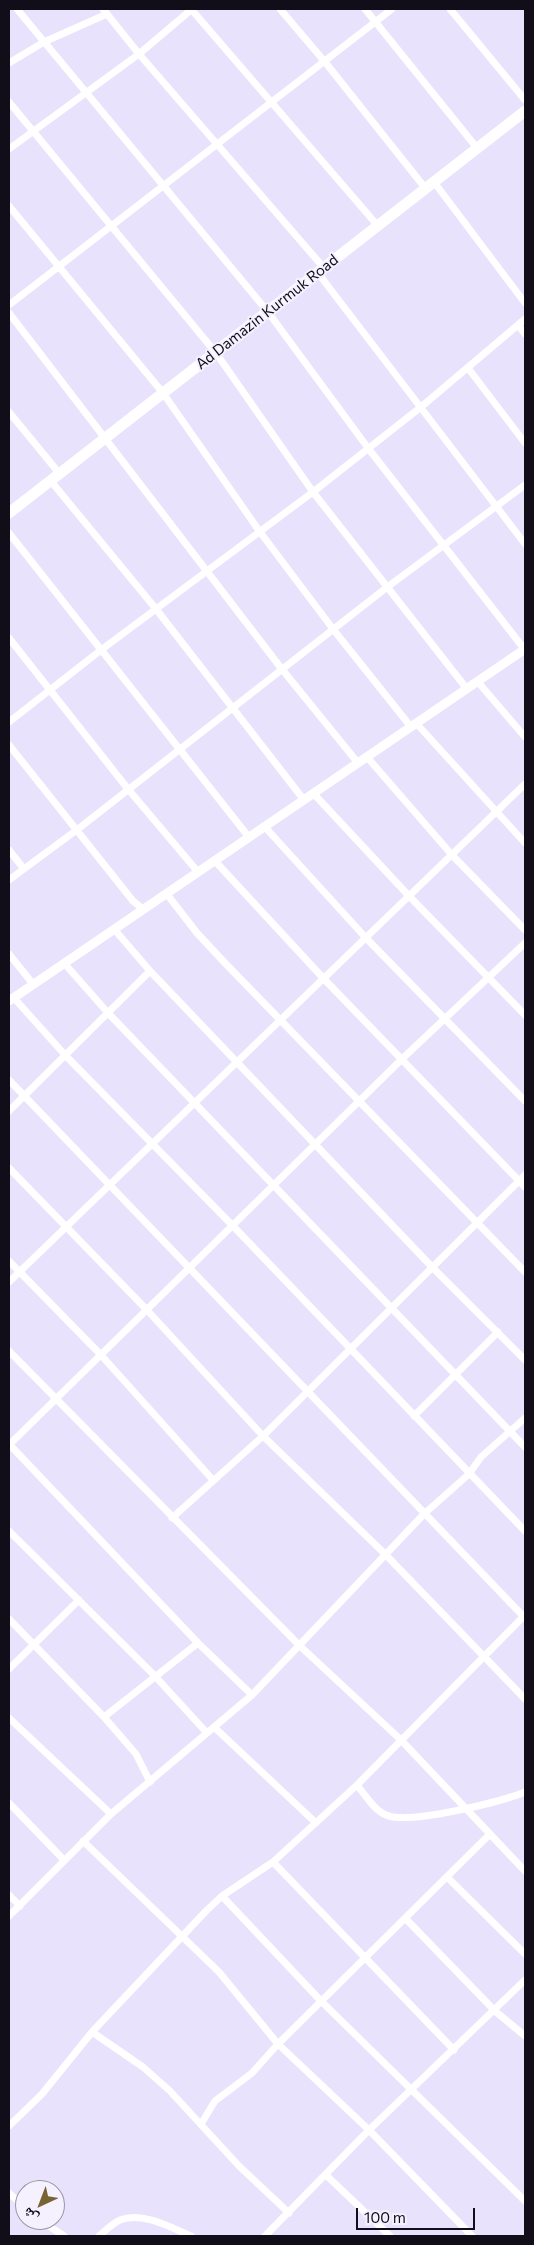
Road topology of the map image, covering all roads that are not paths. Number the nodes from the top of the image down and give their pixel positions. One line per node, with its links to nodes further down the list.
1 (17, 9): 9 (street)
2 (191, 9): 10 (street); 16 (street)
3 (280, 9): 11 (street)
4 (365, 9): 8 (street)
5 (392, 9): 8 (street)
6 (450, 9): 14 (street)
7 (105, 11): 9 (street); 10 (street)
8 (376, 22): 11 (street); 20 (street)
9 (44, 42): 12 (street); 13 (street)
10 (139, 54): 13 (street); 19 (street)
11 (325, 62): 16 (street); 23 (street)
12 (9, 63)
13 (85, 94): 18 (street); 22 (street)
14 (525, 100)
15 (9, 102): 18 (street)
16 (272, 104): 19 (street); 26 (street)
17 (525, 111): 20 (highway, Ad Damazin Kurmuk Road)
18 (32, 132): 21 (street); 25 (street)
19 (218, 146): 22 (street); 28 (street)
20 (477, 148): 23 (highway, Ad Damazin Kurmuk Road)
21 (9, 149)
22 (165, 185): 25 (street); 31 (street)
23 (430, 185): 26 (highway, Ad Damazin Kurmuk Road); 29 (street)
24 (9, 206): 27 (street)
25 (112, 226): 27 (street); 36 (street)
26 (378, 226): 28 (highway, Ad Damazin Kurmuk Road)
27 (59, 267): 30 (street); 38 (street)
28 (321, 270): 31 (highway, Ad Damazin Kurmuk Road); 39 (street)
29 (525, 303)
30 (9, 306)
31 (268, 312): 36 (highway, Ad Damazin Kurmuk Road); 43 (street)
32 (9, 313): 41 (street)
33 (525, 319): 34 (street)
34 (518, 325): 35 (street); 37 (street)
35 (525, 334)
36 (216, 352): 38 (highway, Ad Damazin Kurmuk Road); 46 (street)
37 (468, 368): 39 (street); 42 (street)
38 (162, 393): 41 (highway, Ad Damazin Kurmuk Road); 49 (street)
39 (421, 407): 43 (street); 47 (street)
40 (9, 412): 44 (street)
41 (105, 439): 44 (highway, Ad Damazin Kurmuk Road); 53 (street)
42 (525, 443)
43 (368, 448): 46 (street); 52 (street)
44 (54, 477): 48 (highway, Ad Damazin Kurmuk Road); 55 (street)
45 (525, 485): 47 (street)
46 (313, 492): 49 (street); 54 (street)
47 (496, 507): 51 (street); 52 (street)
48 (9, 511)
49 (260, 532): 53 (street); 56 (street)
50 (9, 533): 59 (street)
51 (525, 544)
52 (442, 546): 54 (street); 58 (street)
53 (208, 571): 55 (street); 60 (street)
54 (386, 588): 56 (street); 62 (street)
55 (156, 608): 59 (street); 64 (street)
56 (333, 629): 60 (street); 66 (street)
57 (9, 638): 63 (street)
58 (525, 649): 61 (street)
59 (100, 650): 63 (street); 69 (street)
60 (281, 668): 64 (street); 71 (street)
61 (478, 682): 62 (street); 67 (street)
62 (467, 689): 66 (street)
63 (49, 691): 65 (street); 73 (street)
64 (231, 708): 69 (street); 75 (street)
65 (9, 722)
66 (414, 725): 70 (street); 76 (street)
67 (525, 737)
68 (9, 745): 78 (street)
69 (178, 749): 73 (street); 79 (street)
70 (366, 757): 71 (street); 82 (street)
71 (358, 763): 74 (street)
72 (525, 784): 76 (street)
73 (128, 789): 78 (street); 85 (street)
74 (313, 793): 75 (street); 88 (street)
75 (304, 800): 77 (street)
76 (496, 812): 80 (street); 82 (street)
77 (264, 826): 79 (street); 92 (street)
78 (78, 829): 84 (street); 89 (street)
79 (248, 836): 83 (street)
80 (525, 843)
81 (9, 850): 84 (street)
82 (452, 854): 88 (street); 91 (street)
83 (214, 860): 85 (street); 98 (street)
84 (24, 869): 86 (street)
85 (198, 872): 87 (street)
86 (9, 880)
87 (166, 893): 89 (street); 104 (street)
88 (409, 896): 92 (street); 97 (street)
89 (142, 909): 90 (street)
90 (114, 929): 95 (street); 96 (street)
91 (525, 930)
92 (366, 938): 98 (street); 103 (street)
93 (525, 943): 97 (street)
94 (9, 954): 99 (street)
95 (64, 963): 99 (street); 101 (street)
96 (150, 971): 101 (street); 107 (street)
97 (489, 977): 102 (street); 103 (street)
98 (324, 979): 104 (street); 106 (street)
99 (33, 984): 100 (street)
100 (11, 999): 105 (street)
101 (109, 1014): 105 (street); 112 (street)
102 (525, 1015)
103 (445, 1019): 106 (street); 111 (street)
104 (282, 1020): 107 (street); 110 (street)
105 (66, 1056): 109 (street); 114 (street)
106 (402, 1059): 110 (street); 118 (street)
107 (238, 1062): 112 (street); 115 (street)
108 (9, 1080): 109 (street)
109 (24, 1097): 113 (street); 120 (street)
110 (360, 1100): 115 (street); 122 (street)
111 (525, 1101)
112 (195, 1104): 114 (street); 119 (street)
113 (9, 1111)
114 (153, 1144): 120 (street); 123 (street)
115 (316, 1144): 119 (street); 127 (street)
116 (9, 1168): 124 (street)
117 (525, 1175): 118 (street)
118 (519, 1181): 121 (street); 122 (street)
119 (274, 1185): 123 (street); 131 (street)
120 (110, 1186): 124 (street); 126 (street)
121 (525, 1187)
122 (477, 1222): 127 (street); 129 (street)
123 (233, 1226): 126 (street); 134 (street)
124 (66, 1228): 128 (street); 132 (street)
125 (9, 1261): 128 (street)
126 (190, 1268): 132 (street); 139 (street)
127 (432, 1268): 131 (street); 133 (street)
128 (19, 1272): 130 (street); 136 (street)
129 (525, 1272)
130 (9, 1282)
131 (391, 1308): 134 (street); 138 (street)
132 (147, 1310): 136 (street); 144 (street)
133 (498, 1332): 137 (street); 138 (street)
134 (350, 1349): 139 (street); 141 (street)
135 (9, 1351): 140 (street)
136 (101, 1356): 140 (street); 148 (street)
137 (525, 1360)
138 (454, 1373): 141 (street); 143 (street)
139 (307, 1391): 144 (street); 149 (street)
140 (55, 1399): 145 (street); 150 (street)
141 (414, 1416): 147 (street)
142 (525, 1418): 143 (street)
143 (510, 1432): 146 (street); 147 (street)
144 (263, 1436): 148 (street); 153 (street)
145 (9, 1444): 157 (street)
146 (525, 1447)
147 (469, 1474): 149 (street); 152 (street)
148 (214, 1480): 150 (street)
149 (424, 1514): 153 (street); 155 (street)
150 (172, 1518): 159 (street)
151 (9, 1531): 154 (street)
152 (525, 1531)
153 (385, 1554): 159 (street); 160 (street)
154 (79, 1600): 158 (street); 162 (street)
155 (525, 1616): 160 (street)
156 (9, 1619): 158 (street)
157 (198, 1643): 162 (street); 163 (street)
158 (34, 1644): 161 (street); 165 (street)
159 (300, 1646): 163 (street); 169 (street)
160 (484, 1657): 164 (street); 169 (street)
161 (9, 1669)
162 (154, 1675): 165 (street); 168 (street)
163 (252, 1695): 167 (street)
164 (525, 1699)
165 (104, 1717): 170 (street)
166 (9, 1718): 175 (street)
167 (214, 1727): 168 (street); 176 (street)
168 (207, 1733): 170 (street)
169 (400, 1740): 171 (street); 174 (street)
170 (150, 1782): 175 (street)
171 (357, 1785): 174 (street); 176 (street)
172 (525, 1792): 174 (street)
173 (9, 1803): 179 (street)
174 (465, 1809): 177 (street)
175 (111, 1814): 178 (street)
176 (316, 1823): 180 (street)
177 (490, 1834): 181 (street); 182 (street)
178 (83, 1842): 179 (street); 188 (street)
179 (64, 1860): 185 (street)
180 (274, 1862): 184 (street); 190 (street)
181 (525, 1871)
182 (447, 1877): 187 (street); 189 (street)
183 (9, 1895): 185 (street)
184 (222, 1896): 188 (street); 192 (street)
185 (20, 1906): 186 (street)
186 (9, 1916)
187 (405, 1918): 190 (street); 193 (street)
188 (183, 1937): 194 (street); 196 (street)
189 (525, 1954)
190 (365, 1957): 192 (street); 197 (street)
191 (525, 1980): 193 (street)
192 (321, 2000): 196 (street); 198 (street)
193 (495, 2011): 195 (street); 197 (street)
194 (92, 2032): 199 (street); 200 (street)
195 (525, 2036)
196 (278, 2044): 199 (street); 201 (street)
197 (454, 2050): 198 (street)
198 (413, 2090): 201 (street); 203 (street)
199 (200, 2124): 204 (street)
200 (9, 2126)
201 (369, 2130): 202 (street); 209 (street)
202 (326, 2175): 204 (street); 208 (street)
203 (525, 2201)
204 (289, 2213): 207 (street)
205 (99, 2236): 206 (street)
206 (191, 2236)
207 (266, 2236)
208 (390, 2236)
209 (472, 2236)

